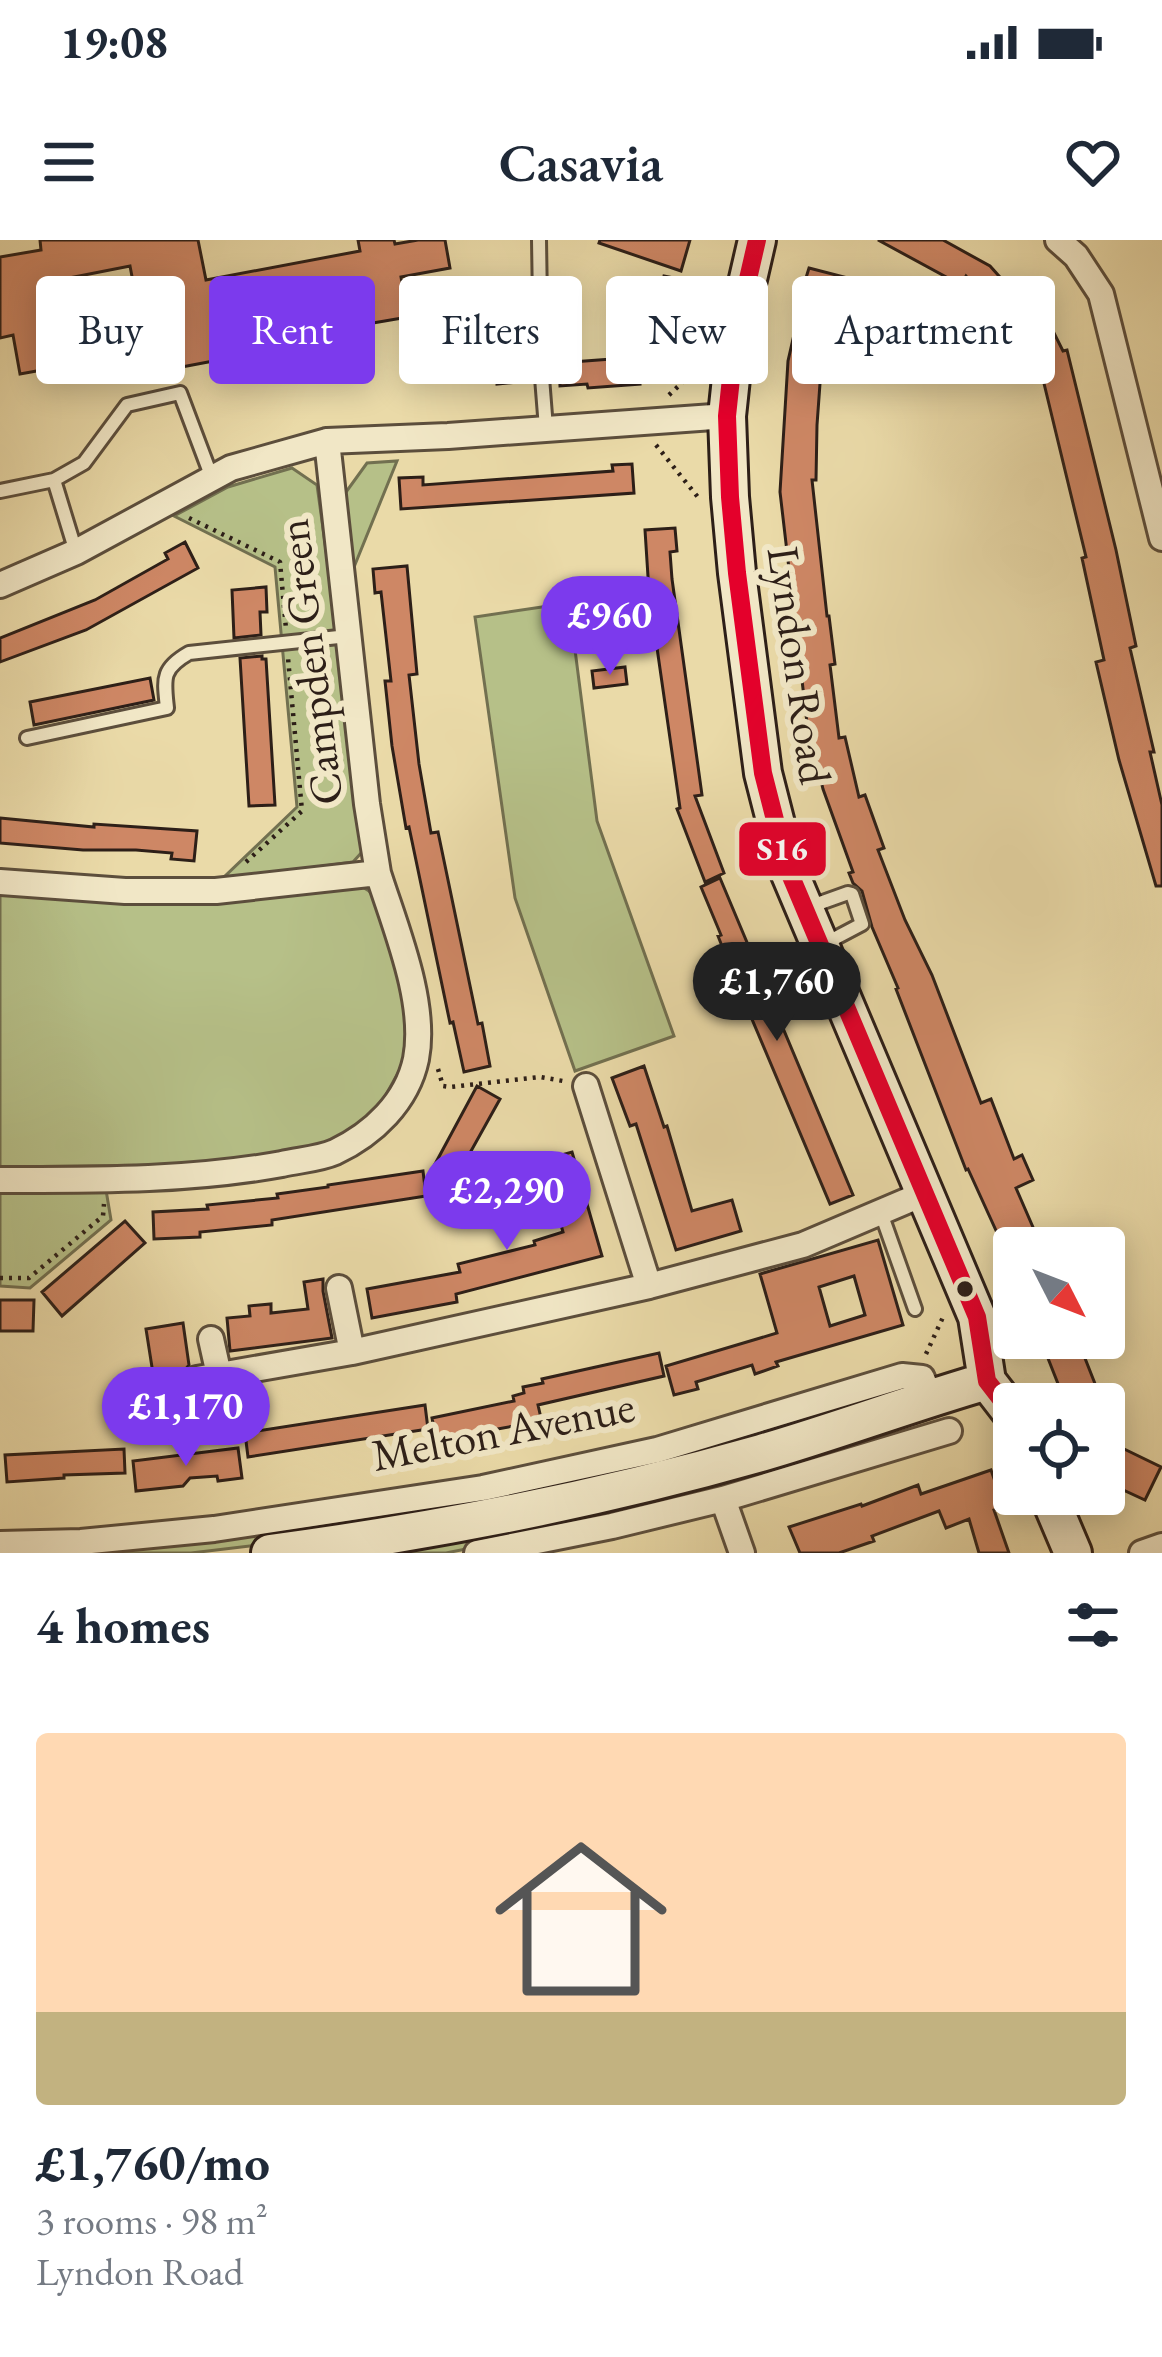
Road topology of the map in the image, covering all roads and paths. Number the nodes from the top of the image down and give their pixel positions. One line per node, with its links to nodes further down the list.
1 (539, 240): 7 (lane)
2 (757, 240): 5 (street, Lyndon Road)
3 (1076, 245): 13 (street)
4 (681, 384): 6 (path)
5 (727, 416): 6 (street); 22 (street, Lyndon Road)
6 (639, 424): 7 (street)
7 (546, 428): 8 (street)
8 (327, 441): 9 (street); 16 (street, Campden Green)
9 (212, 478): 10 (lane); 12 (street)
10 (54, 480): 11 (lane); 14 (lane)
11 (0, 490)
12 (162, 505): 14 (street); 17 (path)
13 (1162, 538)
14 (76, 552): 15 (street)
15 (0, 585)
16 (348, 636): 17 (lane); 19 (street, Campden Green)
17 (287, 644): 18 (lane); 21 (path)
18 (27, 737)
19 (378, 873): 21 (street); 24 (street, Campden Green)
20 (0, 882): 21 (street)
21 (216, 890)
22 (804, 909): 23 (street, Lyndon Road); 23 (lane)
23 (820, 946): 28 (street, Lyndon Road)
24 (417, 1045): 25 (path); 27 (street, Campden Green)
25 (586, 1086): 31 (street)
26 (0, 1180): 27 (street, Campden Green)
27 (105, 1180): 30 (path)
28 (923, 1194): 29 (street); 36 (street, Lyndon Road)
29 (881, 1212): 31 (street); 33 (lane)
30 (0, 1278)
31 (649, 1286): 35 (street)
32 (338, 1288): 35 (street)
33 (916, 1309)
34 (212, 1339): 35 (street)
35 (352, 1352)
36 (987, 1381): 37 (street, Lyndon Road); 38 (street, Melton Avenue)
37 (993, 1389)
38 (930, 1398): 40 (street, Melton Avenue); 44 (street, Melton Avenue)
39 (940, 1434): 40 (street, Melton Avenue)
40 (765, 1469): 41 (street, Melton Avenue); 42 (street, Melton Avenue)
41 (668, 1494): 42 (street, Melton Avenue); 46 (street, Melton Avenue); 47 (street, Melton Avenue)
42 (722, 1499): 48 (street)
43 (1057, 1515): 49 (street)
44 (0, 1544)
45 (1162, 1546): 50 (street)
46 (270, 1553)
47 (477, 1553)
48 (742, 1553)
49 (1073, 1553)
50 (1142, 1553)

